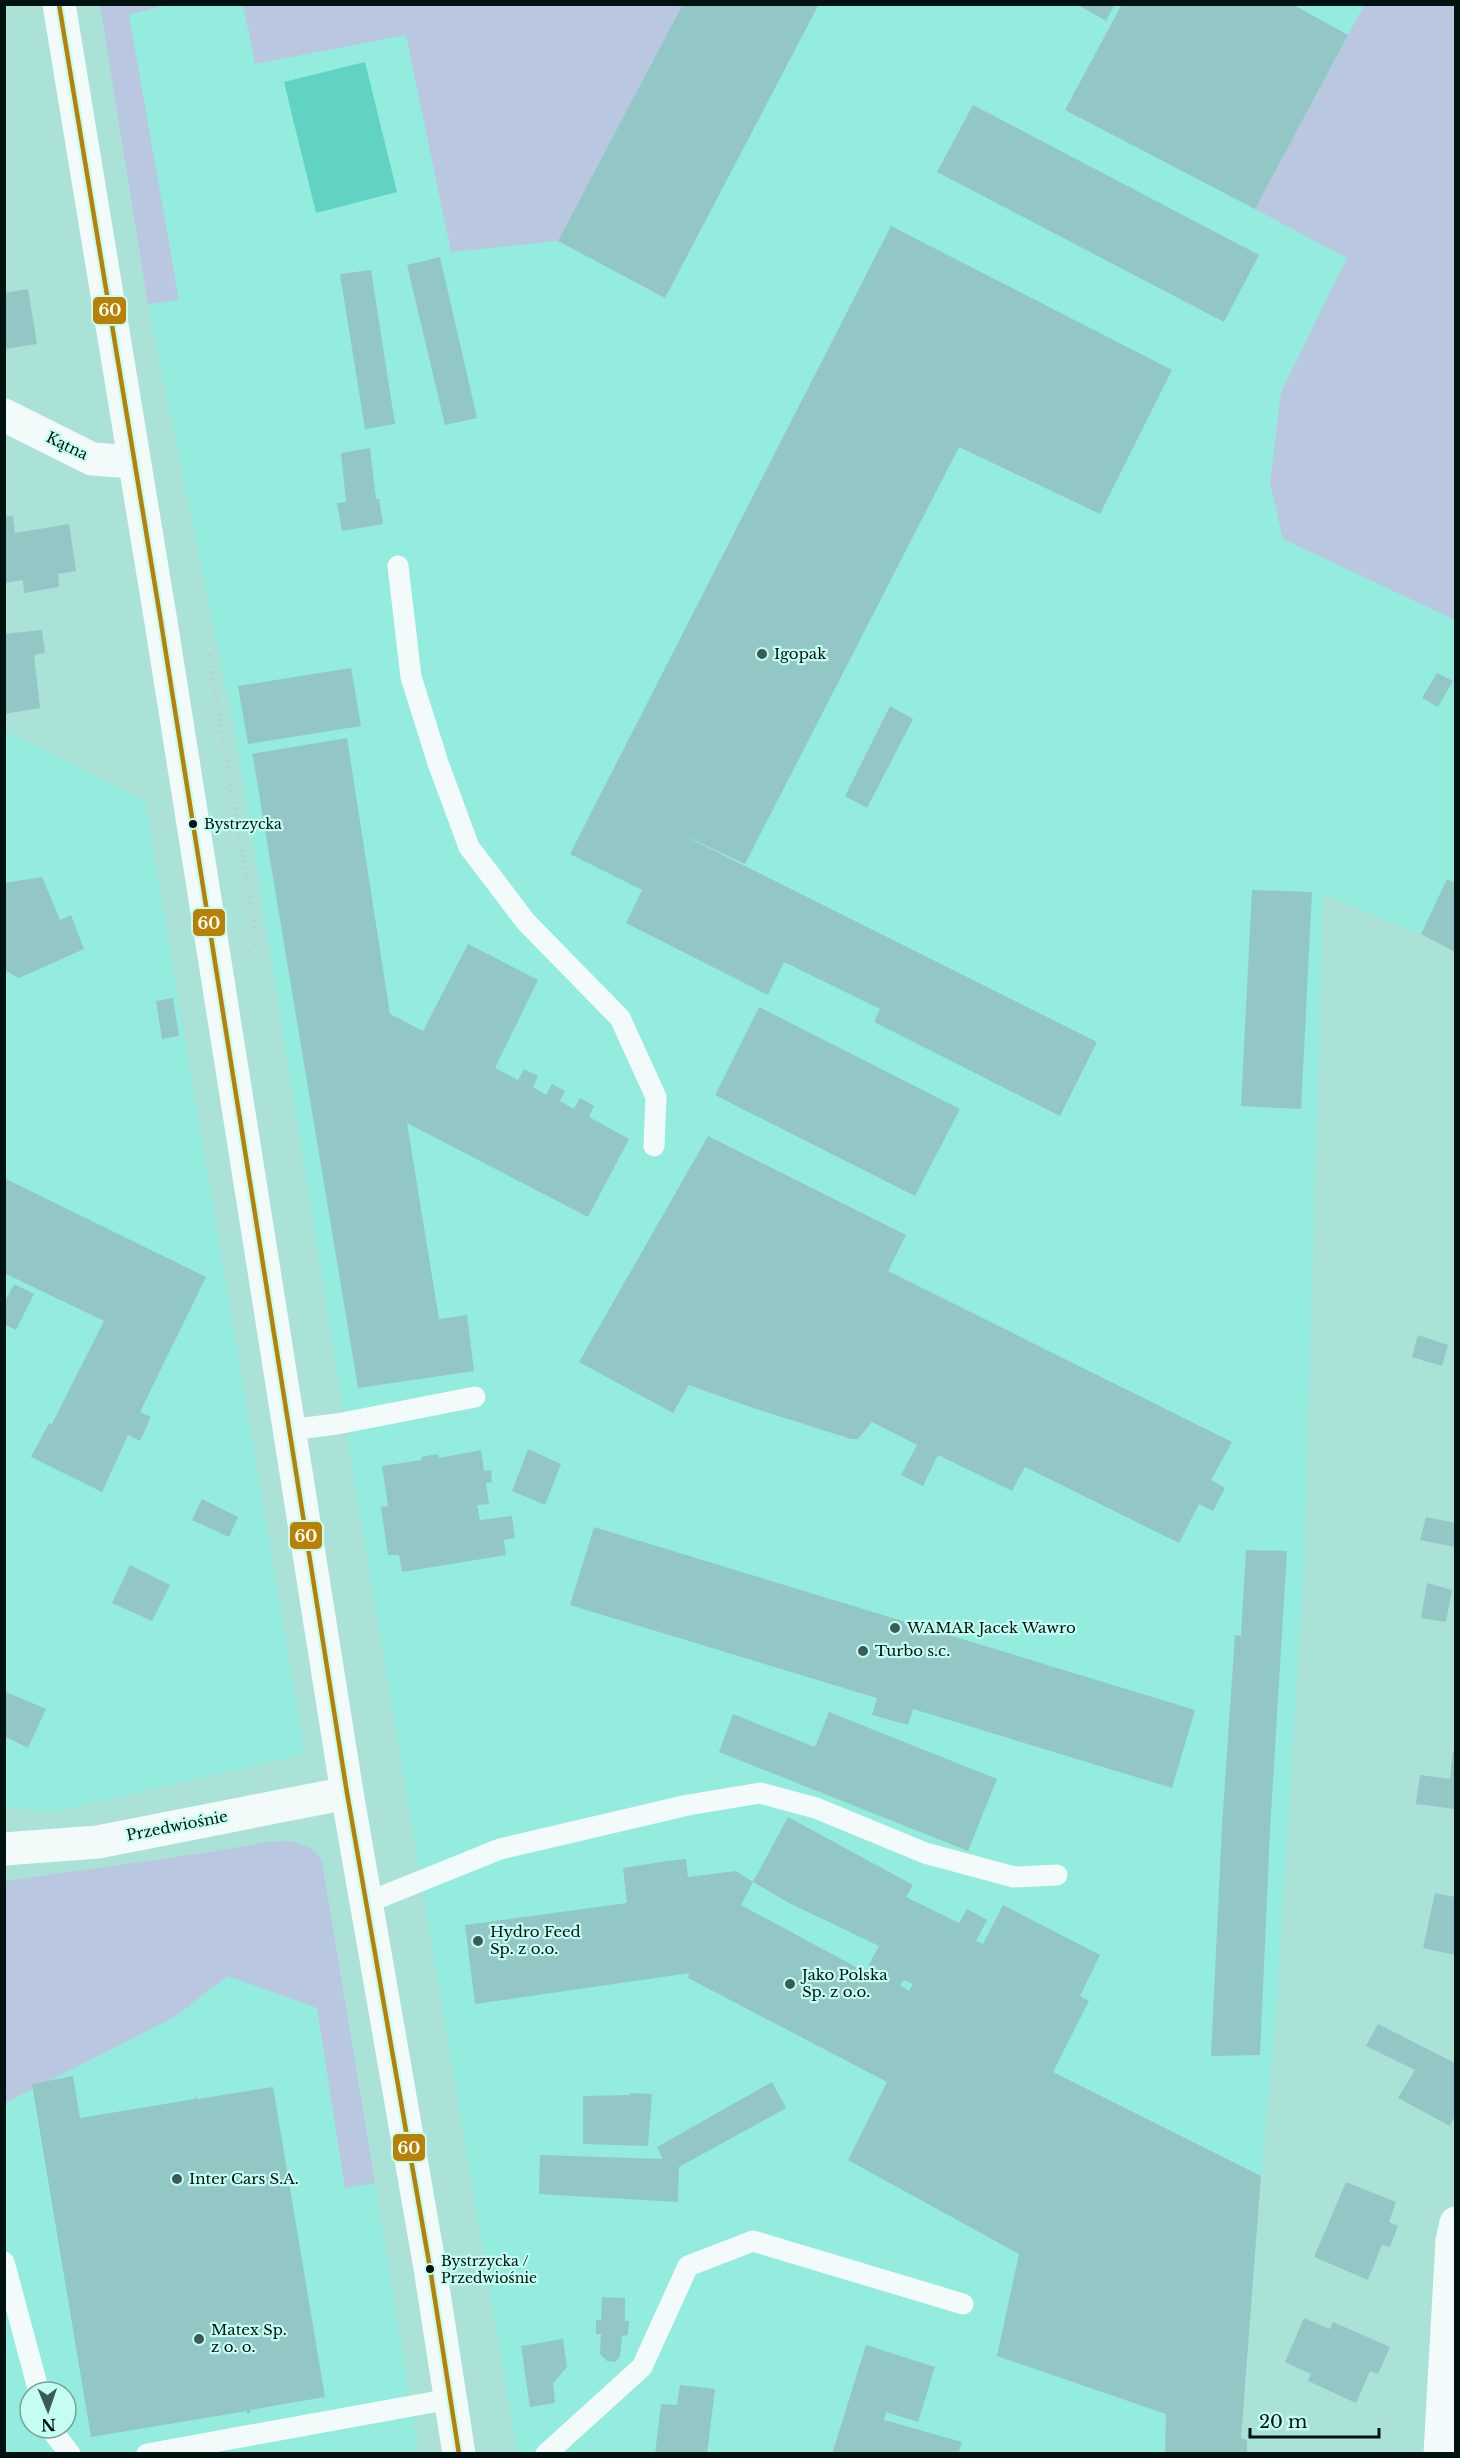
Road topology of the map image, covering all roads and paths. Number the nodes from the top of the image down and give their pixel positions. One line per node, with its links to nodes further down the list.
1 (59, 4): 3 (street)
2 (4, 415): 3 (street, Kątna)
3 (134, 462): 7 (street)
4 (398, 566): 5 (lane)
5 (654, 1146)
6 (475, 1396): 7 (lane)
7 (289, 1430): 8 (street)
8 (347, 1793): 9 (street, Przedwiośnie); 11 (street)
9 (4, 1849)
10 (1057, 1875): 11 (lane)
11 (366, 1903): 16 (street)
12 (1455, 2228): 22 (street)
13 (4, 2262): 15 (lane)
14 (963, 2304): 21 (lane)
15 (36, 2380)
16 (450, 2399): 19 (lane); 20 (street)
17 (59, 2440): 18 (lane)
18 (70, 2454)
19 (147, 2454)
20 (459, 2454)
21 (546, 2454)
22 (1440, 2454)

